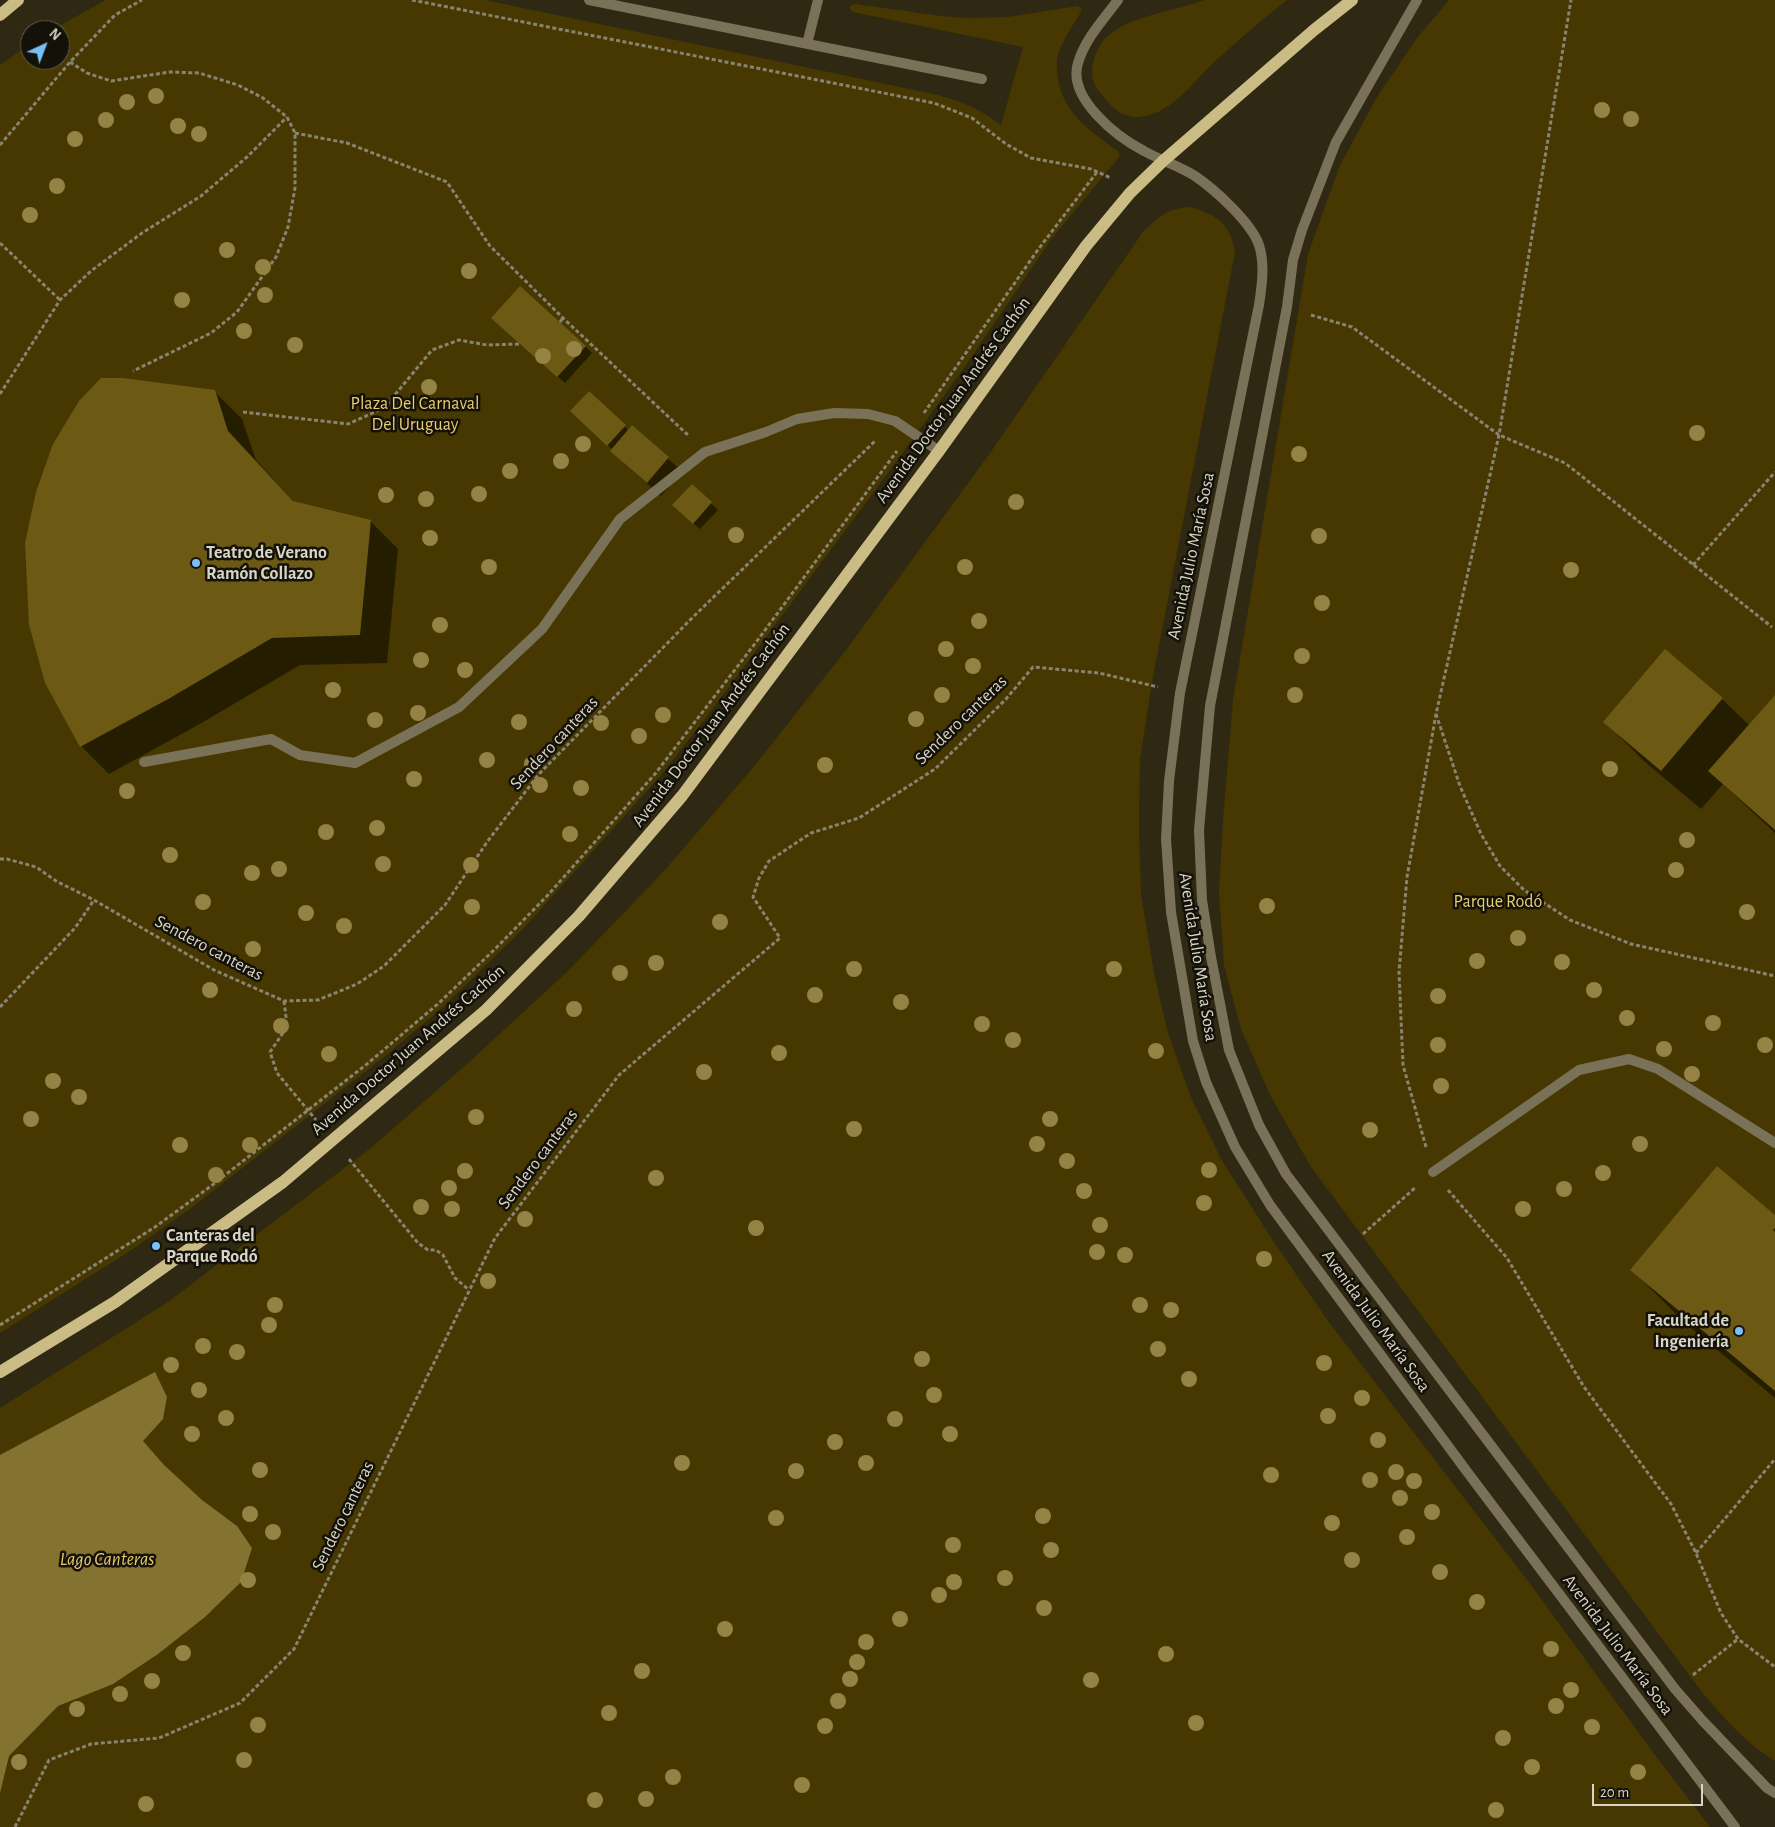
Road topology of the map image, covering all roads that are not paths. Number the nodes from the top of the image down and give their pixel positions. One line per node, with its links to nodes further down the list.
1 (18, 0): 7 (main road)
2 (589, 0): 8 (street)
3 (818, 0): 8 (street)
4 (1118, 0): 10 (street, Avenida Julio María Sosa)
5 (1352, 0): 10 (main road, Avenida Doctor Juan Andrés Cachón)
6 (1417, 0): 16 (street, Avenida Julio María Sosa)
7 (0, 15)
8 (807, 44): 9 (street)
9 (982, 79)
10 (1164, 161): 11 (main road, Avenida Doctor Juan Andrés Cachón); 17 (street, Avenida Julio María Sosa)
11 (939, 451): 12 (street); 15 (main road, Avenida Doctor Juan Andrés Cachón)
12 (144, 762)
13 (1775, 1143): 14 (street)
14 (1433, 1172)
15 (0, 1372)
16 (1775, 1793)
17 (1735, 1827)

